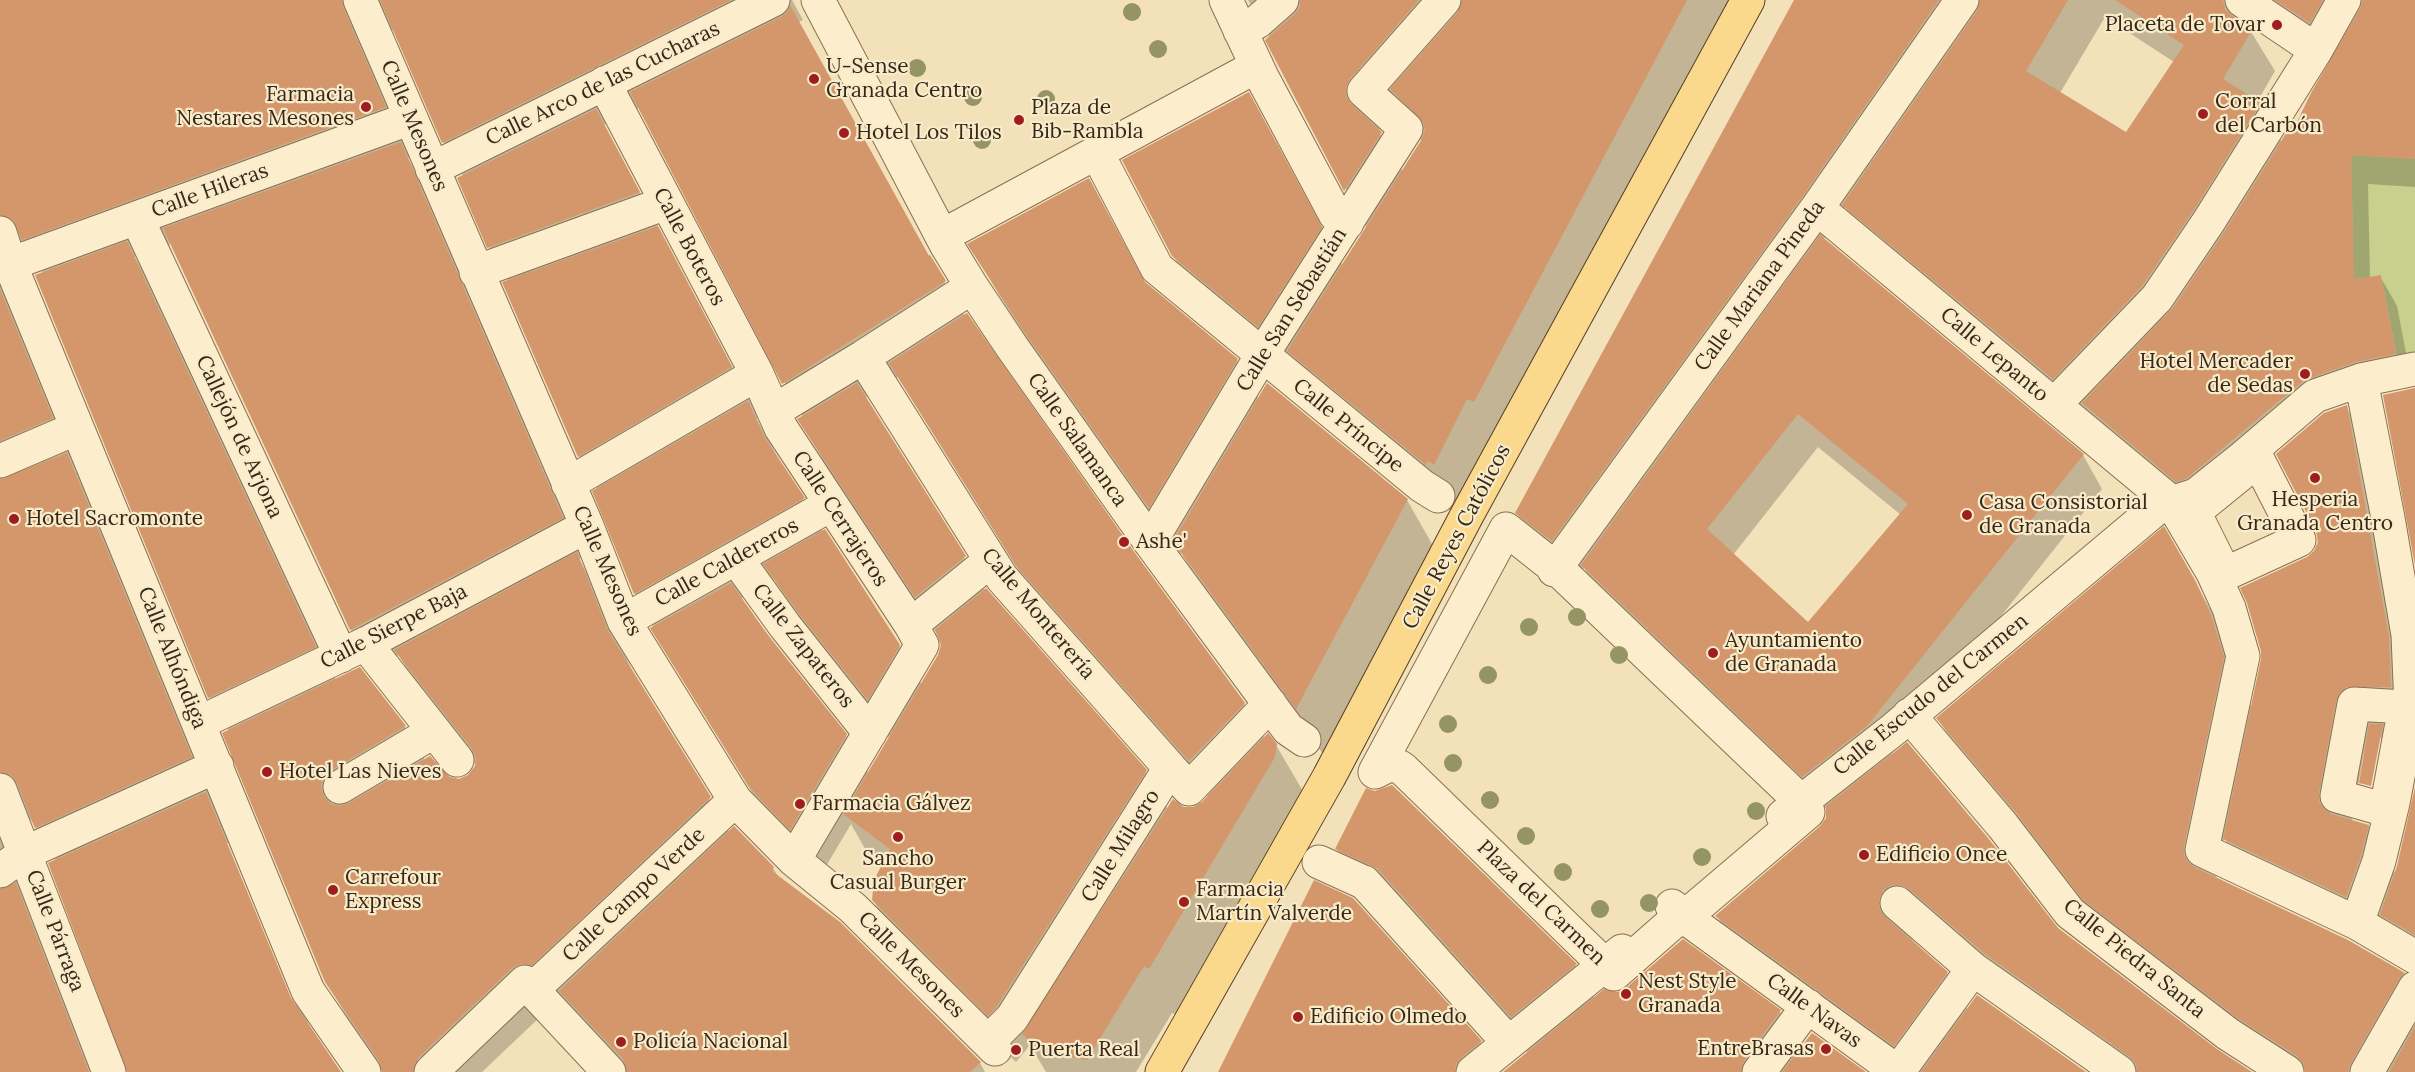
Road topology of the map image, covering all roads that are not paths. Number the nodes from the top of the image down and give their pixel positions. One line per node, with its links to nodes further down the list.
1 (360, 0): 15 (street, Calle Mesones)
2 (773, 0): 14 (street, Calle Arco de las Cucharas)
3 (818, 0): 23 (street)
4 (1226, 0): 11 (street)
5 (1282, 0): 11 (street)
6 (1444, 0): 21 (street, Calle San Sebastián)
7 (1748, 0): 79 (main road, Calle Reyes Católicos)
8 (1962, 0): 19 (street, Calle Mariana Pineda)
9 (2242, 0): 12 (street)
10 (2344, 0): 12 (street)
11 (1249, 26): 13 (street)
12 (2316, 50): 32 (street)
13 (1260, 71): 16 (street); 21 (street)
14 (604, 83): 17 (street, Calle Arco de las Cucharas); 18 (street, Calle Boteros)
15 (411, 118): 17 (street, Calle Mesones); 20 (street, Calle Hileras)
16 (1100, 158): 23 (street); 27 (street, Calle Príncipe)
17 (432, 169): 25 (street, Calle Mesones)
18 (666, 203): 25 (street); 30 (street, Calle Boteros)
19 (1817, 208): 32 (street, Calle Lepanto); 44 (street, Calle Mariana Pineda)
20 (137, 218): 24 (street, Calle Hileras); 47 (street, Callejón de Arjona)
21 (1347, 223): 27 (street, Calle San Sebastián)
22 (0, 232): 24 (street, Calle Alhóndiga)
23 (944, 241): 26 (street, Calle Salamanca)
24 (10, 264): 34 (street, Calle Alhóndiga)
25 (476, 272): 36 (street, Calle Mesones)
26 (972, 287): 28 (street); 41 (street, Calle Salamanca)
27 (1262, 355): 37 (street, Calle Príncipe); 41 (street, Calle San Sebastián)
28 (863, 357): 33 (street); 43 (street, Calle Monterería)
29 (2415, 369): 31 (street, Calle Escudo del Carmen)
30 (757, 374): 33 (street, Calle Boteros); 36 (street)
31 (2361, 380): 39 (street, Calle Escudo del Carmen); 66 (street)
32 (2054, 405): 39 (street, Calle Lepanto)
33 (774, 411): 38 (street, Calle Cerrajeros)
34 (77, 428): 35 (street); 50 (street, Calle Alhóndiga)
35 (0, 462)
36 (568, 484): 40 (street, Calle Mesones)
37 (1438, 496)
38 (830, 505): 42 (street, Calle Caldereros); 46 (street, Calle Cerrajeros)
39 (2183, 507): 49 (street, Calle Escudo del Carmen); 66 (street, Calle Lepanto)
40 (587, 526): 45 (street, Calle Mesones); 47 (street, Calle Sierpe Baja)
41 (1150, 542): 48 (street, Calle Salamanca)
42 (736, 558): 45 (street, Calle Caldereros); 52 (street, Calle Zapateros)
43 (990, 561): 46 (street); 56 (street, Calle Monterería)
44 (1554, 570): 60 (street, Plaza del Carmen); 68 (street, Plaza del Carmen)
45 (624, 621): 59 (street, Calle Mesones)
46 (910, 625): 52 (street, Calle Cerrajeros)
47 (354, 650): 50 (street, Calle Sierpe Baja); 51 (street, Callejón de Arjona)
48 (1270, 704): 53 (street, Calle Salamanca); 56 (street, Calle Milagro)
49 (1909, 715): 60 (street, Calle Escudo del Carmen); 84 (street, Calle Piedra Santa)
50 (200, 723): 55 (street, Calle Alhóndiga)
51 (433, 732): 54 (street, Callejón de Arjona); 57 (street)
52 (870, 733): 61 (street)
53 (1304, 740)
54 (457, 760)
55 (217, 766): 62 (street); 76 (street, Calle Alhóndiga)
56 (1170, 768): 74 (street, Calle Milagro)
57 (340, 786)
58 (0, 790): 62 (street, Calle Párraga)
59 (735, 800): 61 (street, Calle Mesones); 71 (street, Calle Campo Verde)
60 (1800, 802): 65 (street, Calle Escudo del Carmen)
61 (794, 860): 74 (street, Calle Mesones)
62 (13, 862): 75 (street, Calle Párraga)
63 (1319, 862): 73 (street)
64 (1898, 903): 69 (street)
65 (1678, 911): 68 (street, Calle Escudo del Carmen); 72 (street, Calle Navas)
66 (2356, 922): 67 (street)
67 (2415, 957)
68 (1606, 965): 73 (street, Calle Escudo del Carmen)
69 (1973, 969): 82 (street); 83 (street)
70 (2415, 988): 85 (street)
71 (533, 989): 77 (street); 78 (street)
72 (1808, 1006): 81 (street); 82 (street, Calle Navas)
73 (1508, 1042): 80 (street, Calle Escudo del Carmen)
74 (992, 1045)
75 (109, 1072)
76 (364, 1072)
77 (431, 1072)
78 (609, 1072)
79 (1162, 1072)
80 (1473, 1072)
81 (1759, 1072)
82 (1898, 1072)
83 (2119, 1072)
84 (2287, 1072)
85 (2367, 1072)

